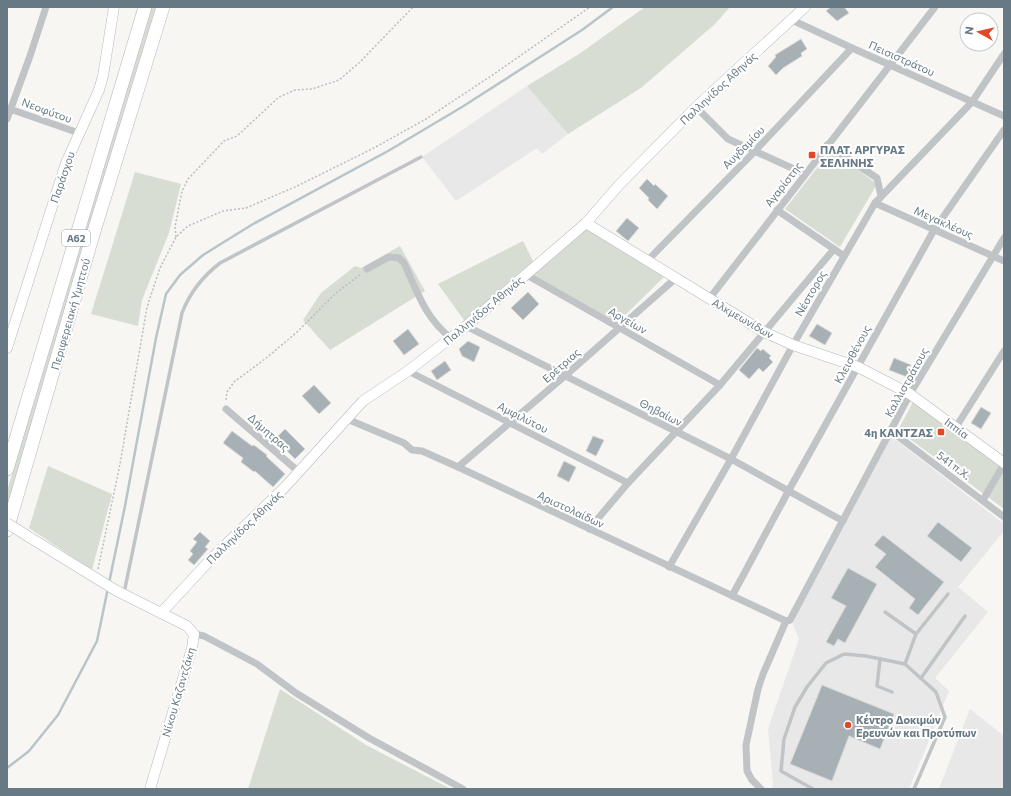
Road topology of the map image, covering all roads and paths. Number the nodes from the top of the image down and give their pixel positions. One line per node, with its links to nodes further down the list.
1 (46, 7): 15 (street)
2 (114, 7): 19 (street, Παράσχου)
3 (145, 7): 61 (highway, Περιφερειακή Υμηττού / Α62)
4 (163, 7): 70 (highway, Περιφερειακή Υμηττού / Α62)
5 (413, 7): 29 (path)
6 (590, 7): 29 (path)
7 (805, 7): 9 (street, Παλληνίδος Αθηνάς)
8 (935, 7): 12 (street, Αγαρίστης)
9 (792, 20): 10 (street, Πεισιστράτου); 14 (street, Παλληνίδος Αθηνάς)
10 (852, 48): 12 (street, Πεισιστράτου); 21 (street, Αυγδαμίου)
11 (1004, 54): 13 (street, Νέστορος)
12 (889, 65): 13 (street, Πεισιστράτου); 20 (street, Αγαρίστης)
13 (972, 102): 16 (street, Πεισιστράτου); 24 (street, Νέστορος)
14 (696, 107): 21 (street); 27 (street, Παλληνίδος Αθηνάς)
15 (9, 108): 17 (street); 19 (street, Νεοφύτου)
16 (1004, 116)
17 (7, 119)
18 (1004, 130): 28 (street, Κλεισθένους)
19 (79, 133): 45 (street, Παράσχου)
20 (827, 145): 23 (street, Αγαρίστης); 24 (street)
21 (754, 152): 23 (street); 34 (street, Αυγδαμίου)
22 (421, 157): 73 (lane)
23 (804, 174): 26 (street, Αγαρίστης)
24 (881, 196): 25 (street, Νέστορος)
25 (875, 203): 28 (street, Μεγακλέους); 32 (street, Νέστορος)
26 (776, 210): 31 (street); 39 (street, Αγαρίστης)
27 (586, 223): 34 (street, Αλκμεωνίδων); 37 (street, Παλληνίδος Αθηνάς)
28 (934, 230): 33 (street, Μεγακλέους); 47 (street, Κλεισθένους)
29 (176, 237): 72 (path)
30 (1004, 238): 33 (street, Καλλιστράτους)
31 (834, 249): 32 (street); 42 (street, Νέστορος)
32 (844, 256): 44 (street, Νέστορος)
33 (994, 256): 35 (street, Μεγακλέους); 51 (street, Καλλιστράτους)
34 (648, 260): 38 (street, Αλκμεωνίδων)
35 (1004, 261)
36 (367, 269): 43 (street); 52 (path)
37 (525, 274): 40 (street, Παλληνίδος Αθηνάς); 41 (street, Αργείων)
38 (676, 278): 39 (street, Αλκμεωνίδων); 41 (street, Ερέτριας)
39 (709, 299): 42 (street, Αλκμεωνίδων)
40 (466, 326): 43 (street, Παλληνίδος Αθηνάς); 49 (street, Θηβαίων)
41 (620, 328): 49 (street, Ερέτριας); 50 (street, Αργείων)
42 (764, 332): 44 (street, Αλκμεωνίδων); 50 (street, Νέστορος)
43 (451, 338): 48 (street, Παλληνίδος Αθηνάς)
44 (794, 344): 47 (street, Αλκμεωνίδων); 58 (street, Νέστορος)
45 (7, 348)
46 (1004, 351): 55 (street)
47 (858, 368): 51 (street, Αλκμεωνίδων); 64 (street, Κλεισθένους)
48 (408, 371): 53 (street, Παλληνίδος Αθηνάς); 54 (street, Αμφιλύτου)
49 (566, 375): 54 (street, Ερέτριας); 57 (street, Θηβαίων)
50 (720, 385): 57 (street, Νέστορος)
51 (910, 394): 55 (street, Ιππία); 56 (street, Καλλιστράτους)
52 (226, 409): 62 (street, Δήμητρας)
53 (347, 419): 60 (street, Αριστολαίδων); 62 (street, Παλληνίδος Αθηνάς)
54 (510, 423): 60 (street, Ερέτριας); 63 (street, Αμφιλύτου)
55 (956, 427): 59 (street, Ιππία)
56 (891, 431): 65 (street, 541 π.Χ.); 67 (street, Καλλιστράτους)
57 (677, 432): 58 (street, Θηβαίων); 63 (street, Νέστορος)
58 (731, 459): 64 (street, Θηβαίων); 71 (street, Νέστορος)
59 (1004, 463): 65 (street)
60 (458, 467): 69 (street, Αριστολαίδων)
61 (7, 469)
62 (299, 472): 77 (street, Παλληνίδος Αθηνάς)
63 (628, 483): 69 (street, Νέστορος)
64 (789, 490): 67 (street, Θηβαίων); 75 (street, Κλεισθένους)
65 (983, 500): 66 (street, 541 π.Χ.)
66 (1004, 517)
67 (843, 521): 79 (street, Καλλιστράτους)
68 (7, 524): 72 (street, Νίκου Καζαντζάκη, bridge)
69 (589, 529): 71 (street, Αριστολαίδων)
70 (7, 530)
71 (669, 567): 75 (street, Αριστολαίδων)
72 (99, 580): 73 (street, Νίκου Καζαντζάκη)
73 (121, 593): 77 (street, Νίκου Καζαντζάκη)
74 (948, 594): 81 (lane)
75 (732, 596): 79 (street, Αριστολαίδων)
76 (885, 612): 81 (lane)
77 (161, 613): 80 (street, Νίκου Καζαντζάκη)
78 (965, 616): 84 (lane)
79 (786, 621): 88 (street, Καλλιστράτους)
80 (194, 634): 86 (street, Νίκου Καζαντζάκη); 87 (street)
81 (916, 634): 83 (lane)
82 (880, 659): 83 (lane); 85 (lane); 89 (lane)
83 (905, 664): 84 (lane)
84 (921, 678): 90 (lane)
85 (892, 692)
86 (150, 789)
87 (463, 789)
88 (761, 789)
89 (813, 789)
90 (914, 789)

